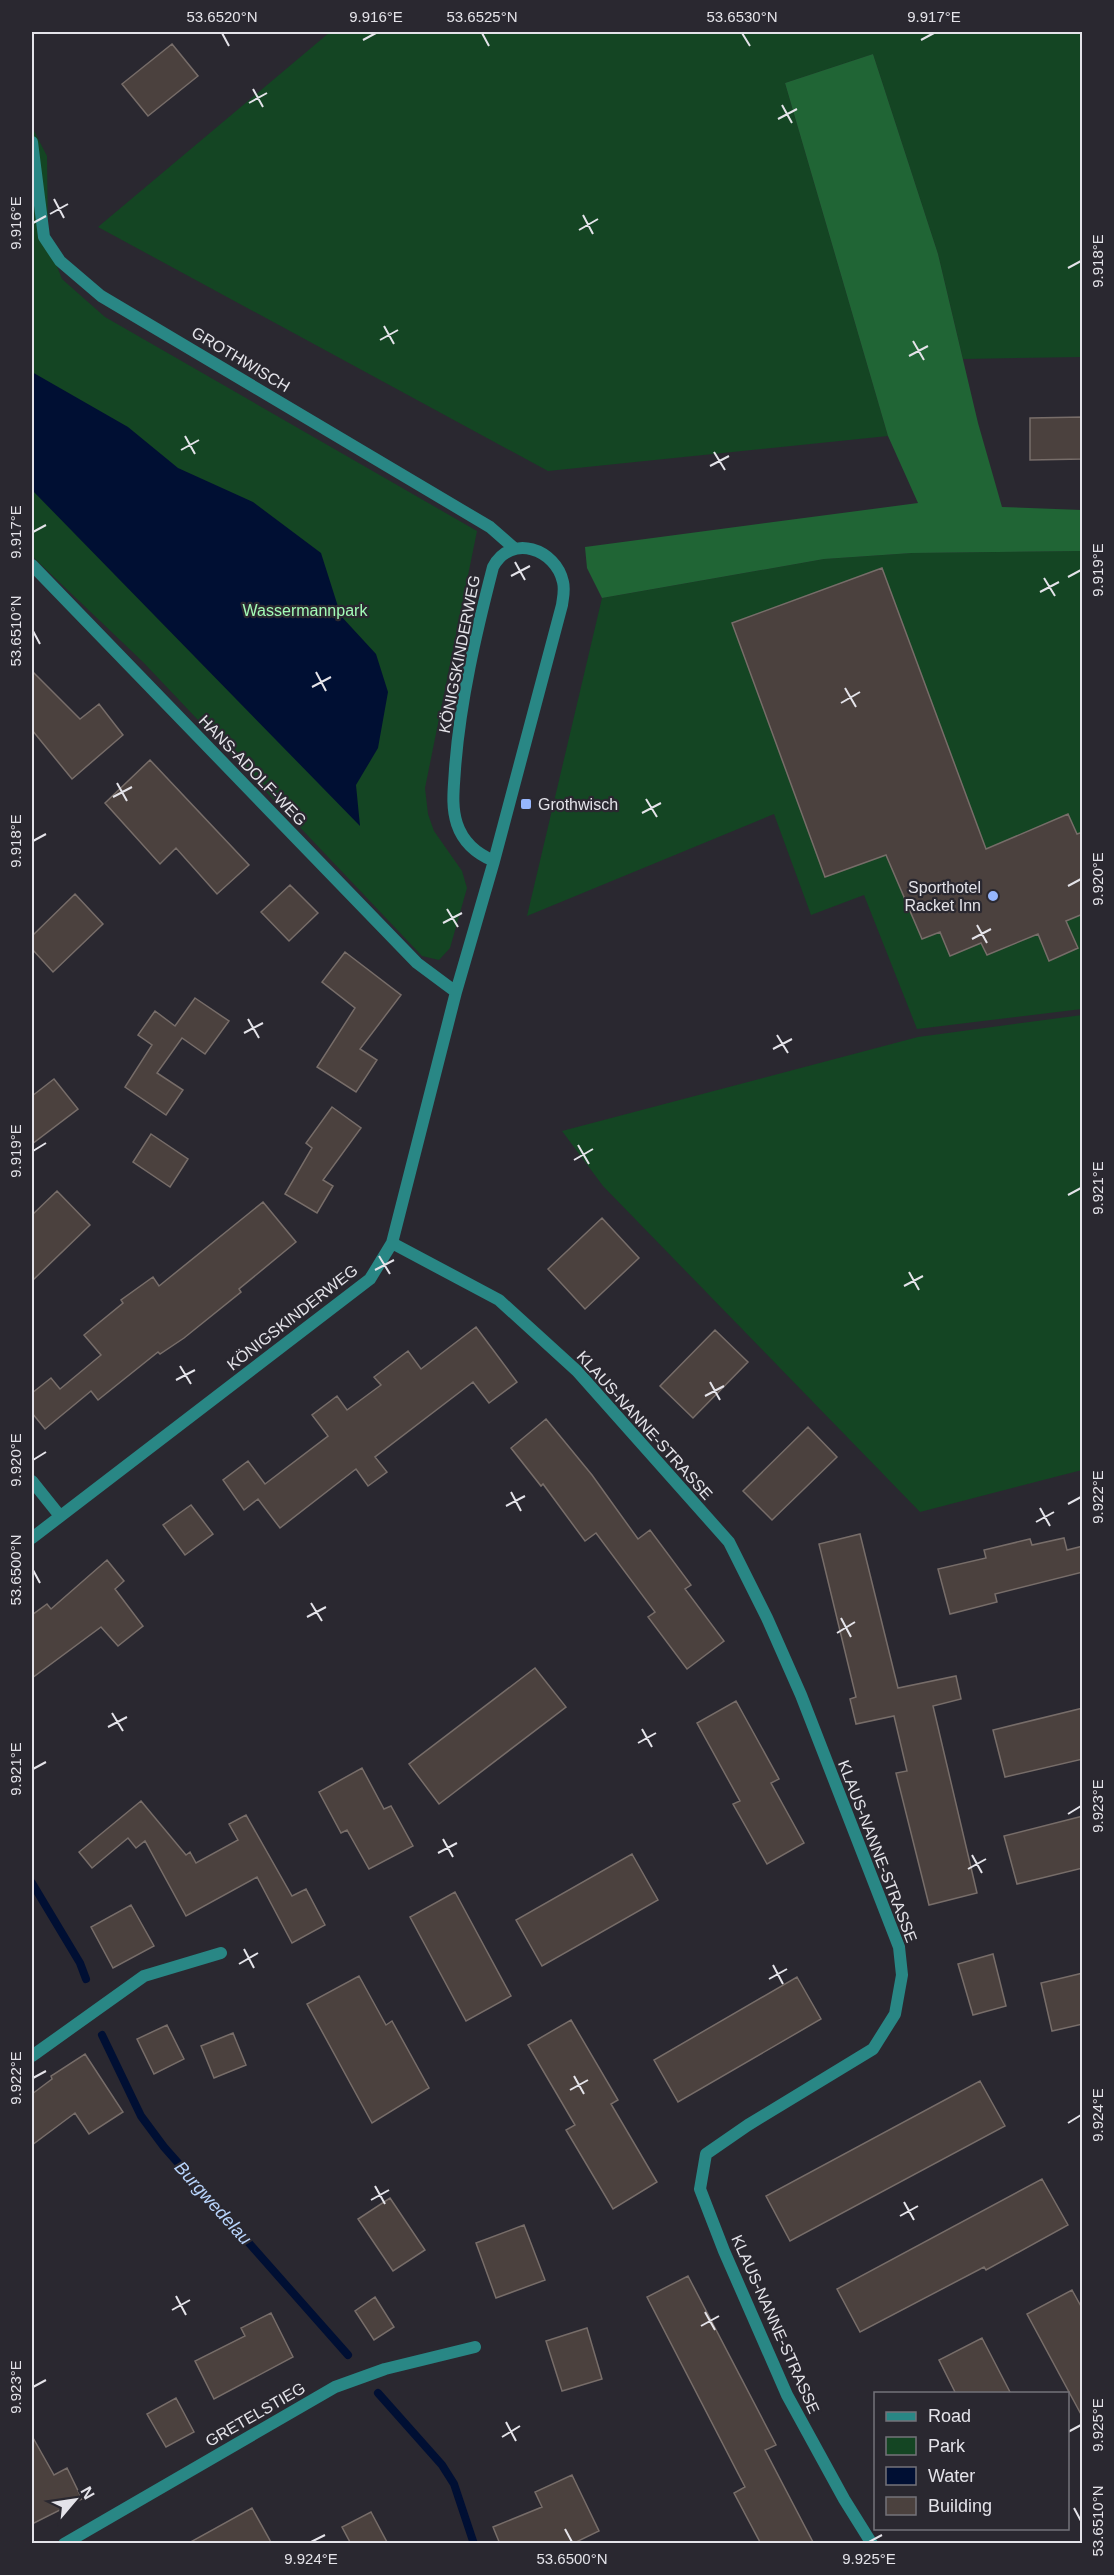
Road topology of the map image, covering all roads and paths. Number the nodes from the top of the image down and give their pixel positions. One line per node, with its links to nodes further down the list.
1 (32, 142): 2 (street, GROTHWISCH)
2 (513, 548): 4 (street, KÖNIGSKINDERWEG); 4 (street, KÖNIGSKINDERWEG)
3 (32, 565): 5 (street, HANS-ADOLF-WEG)
4 (494, 861): 5 (street, KÖNIGSKINDERWEG)
5 (456, 992): 6 (street, KÖNIGSKINDERWEG)
6 (392, 1243): 8 (street, KÖNIGSKINDERWEG); 14 (street, KLAUS-NANNE-STRASSE)
7 (32, 1481): 8 (street)
8 (60, 1516): 9 (street, KÖNIGSKINDERWEG)
9 (32, 1538)
10 (221, 1953): 11 (street)
11 (32, 2056)
12 (475, 2347): 13 (street, GRETELSTIEG)
13 (64, 2544)
14 (872, 2544)

